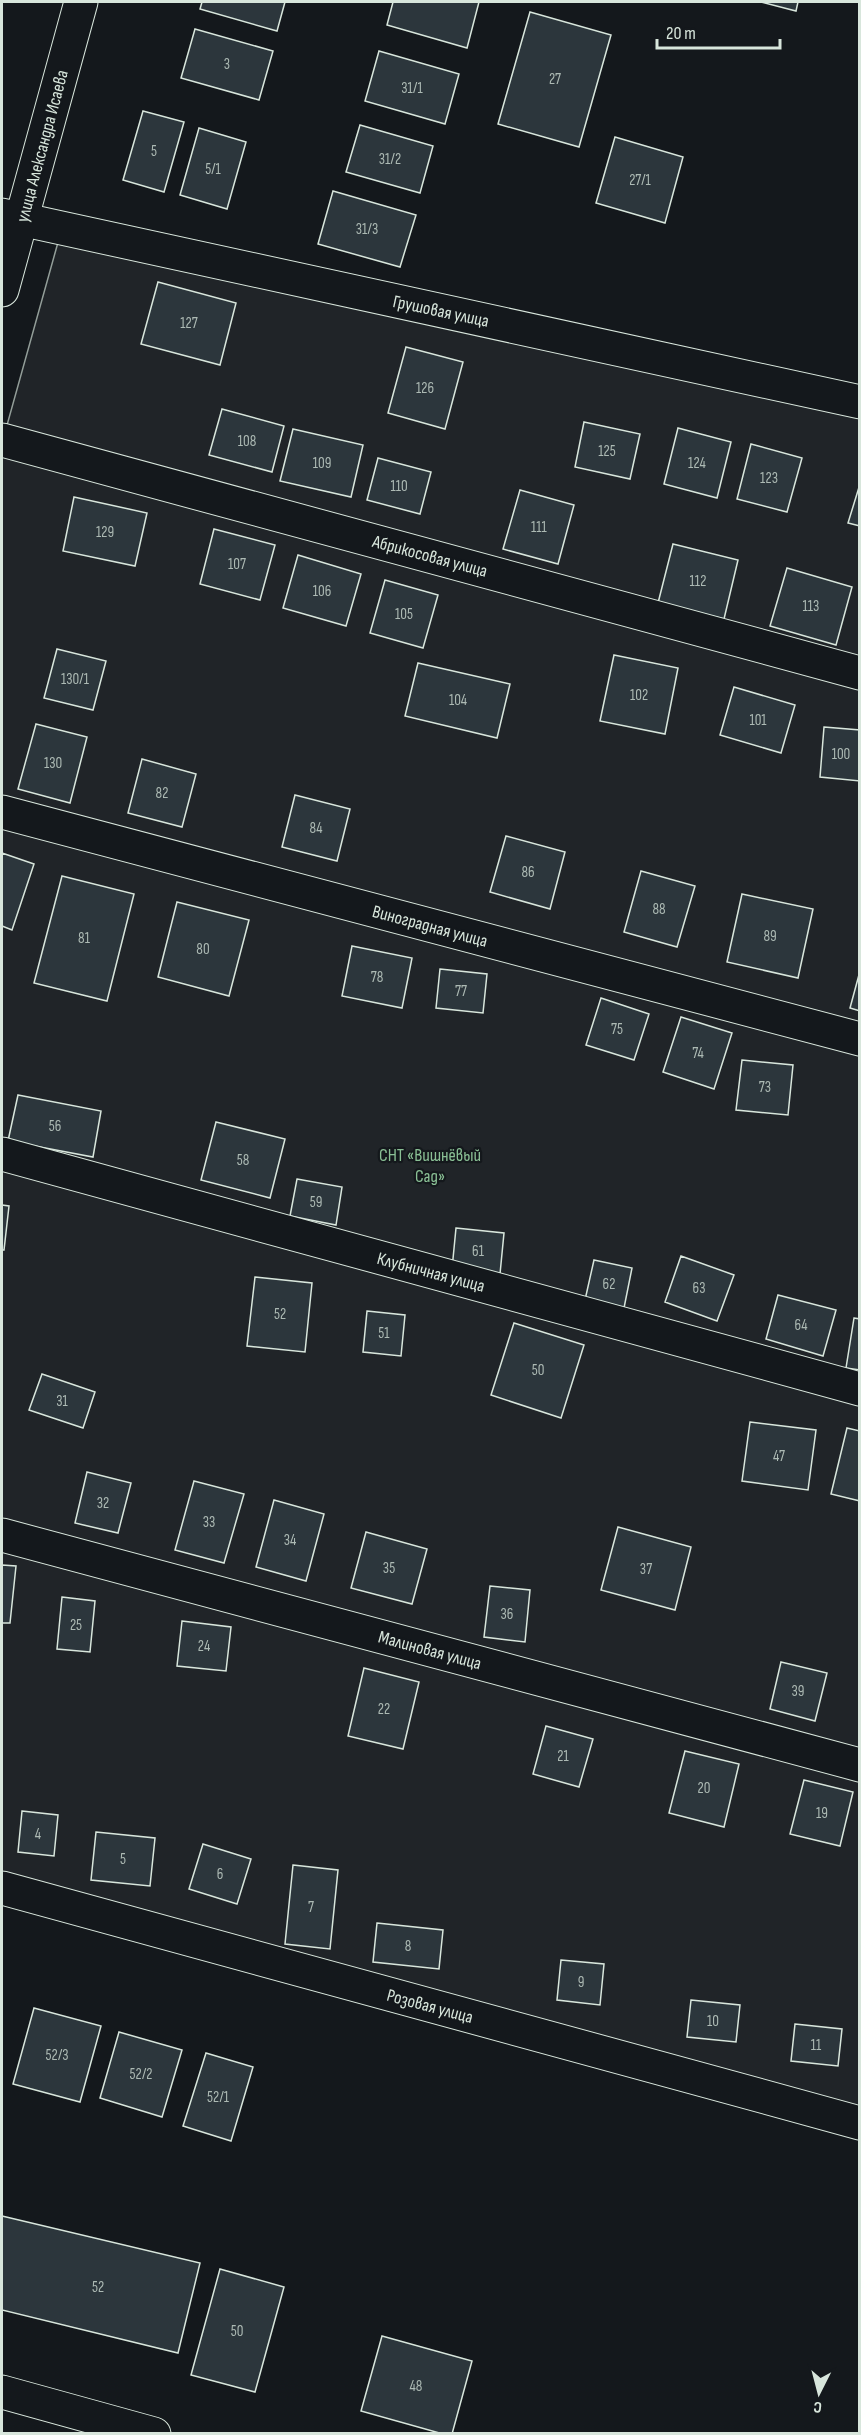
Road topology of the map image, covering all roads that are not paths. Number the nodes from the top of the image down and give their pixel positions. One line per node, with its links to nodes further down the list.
1 (81, 2): 2 (street, улица Александра Исаева)
2 (12, 217): 3 (street, улица Александра Исаева); 4 (street, Грушовая улица)
3 (2, 290)
4 (860, 402)
5 (2, 440): 6 (street, Абрикосовая улица)
6 (860, 673)
7 (2, 812): 8 (street, Виноградная улица)
8 (860, 1039)
9 (2, 1155): 10 (street, Клубничная улица)
10 (860, 1389)
11 (2, 1535): 12 (street, Малиновая улица)
12 (860, 1765)
13 (2, 1888): 14 (street, Розовая улица)
14 (860, 2123)
15 (2, 2392): 16 (street)
16 (154, 2433)

